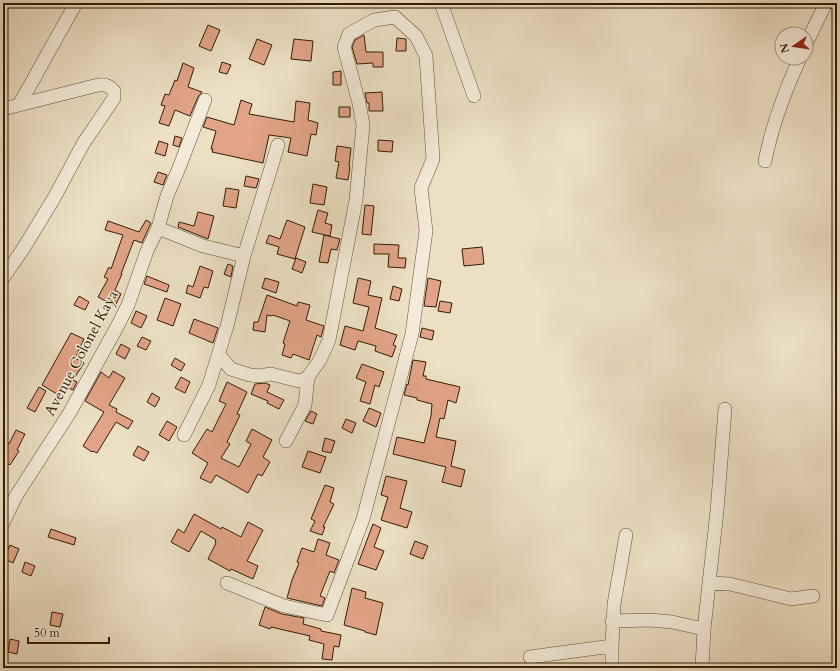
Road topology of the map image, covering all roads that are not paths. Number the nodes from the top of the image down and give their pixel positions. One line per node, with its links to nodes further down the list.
1 (76, 3): 8 (street)
2 (441, 3): 6 (street)
3 (826, 3): 4 (street)
4 (814, 28)
5 (796, 66): 11 (street)
6 (474, 96)
7 (205, 100): 12 (street, Avenue Colonel Kaya)
8 (19, 105): 9 (street); 14 (street)
9 (4, 110)
10 (278, 145): 13 (street)
11 (765, 161)
12 (158, 228): 13 (street); 20 (street, Avenue Colonel Kaya)
13 (244, 256): 15 (street)
14 (3, 278)
15 (219, 354): 16 (street); 18 (street)
16 (308, 377): 19 (street); 22 (street)
17 (725, 409): 23 (street)
18 (184, 435)
19 (286, 441)
20 (3, 523)
21 (626, 535): 25 (street)
22 (227, 583)
23 (709, 583): 24 (street); 26 (street)
24 (813, 596)
25 (612, 621): 26 (street); 27 (street)
26 (704, 628): 30 (street)
27 (612, 646): 28 (street); 29 (street)
28 (530, 657)
29 (612, 668)
30 (702, 668)

